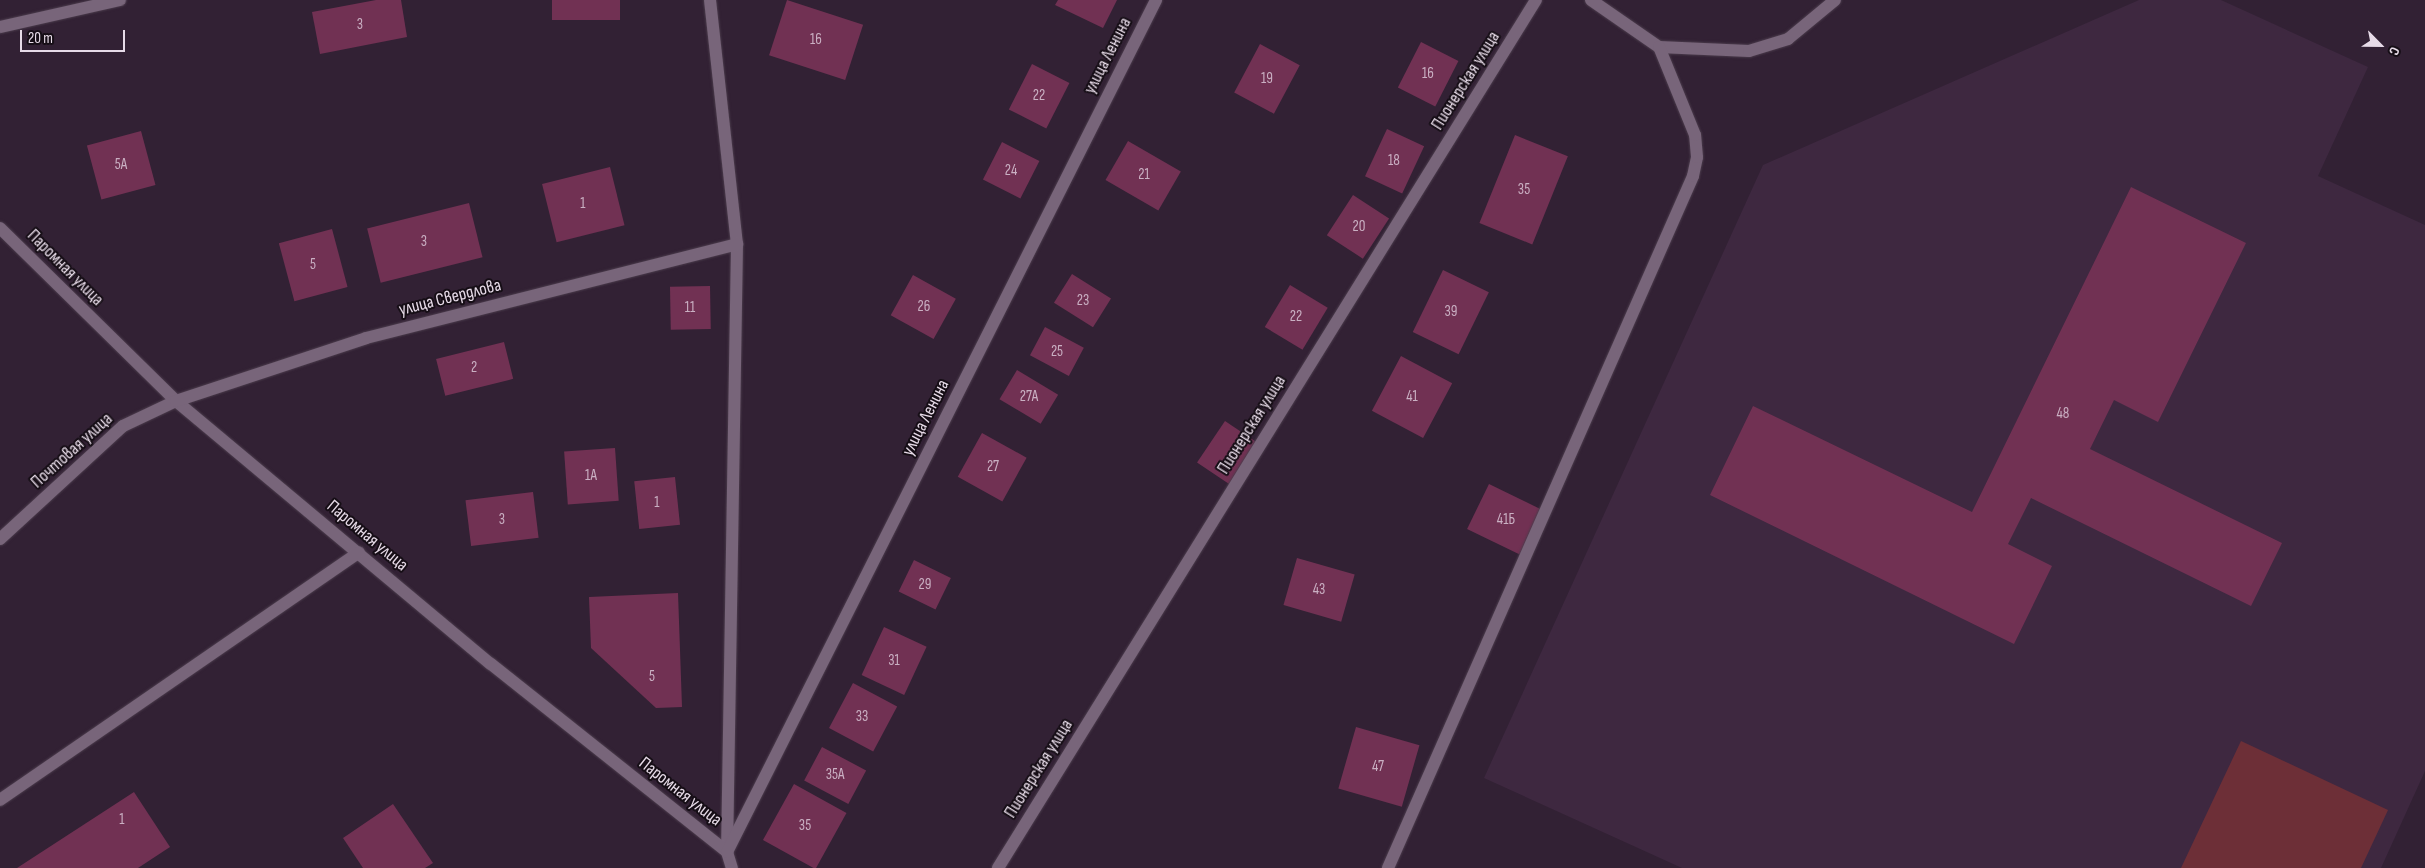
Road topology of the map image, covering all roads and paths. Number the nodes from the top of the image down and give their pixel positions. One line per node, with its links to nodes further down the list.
1 (120, 0): 7 (street)
2 (710, 0): 10 (street)
3 (1156, 0): 15 (street, улица Ленина)
4 (1536, 0): 17 (street, Пионерская улица)
5 (1591, 0): 8 (street)
6 (1835, 0): 8 (street)
7 (0, 27)
8 (1659, 47): 18 (street)
9 (0, 228): 11 (street, Паромная улица)
10 (737, 244): 11 (street, улица Свердлова); 15 (street)
11 (176, 401): 12 (street, Почтовая улица); 13 (street, Паромная улица)
12 (0, 539)
13 (359, 552): 14 (street); 15 (street, Паромная улица)
14 (0, 800)
15 (728, 852): 16 (street)
16 (732, 868)
17 (998, 868)
18 (1388, 868)

